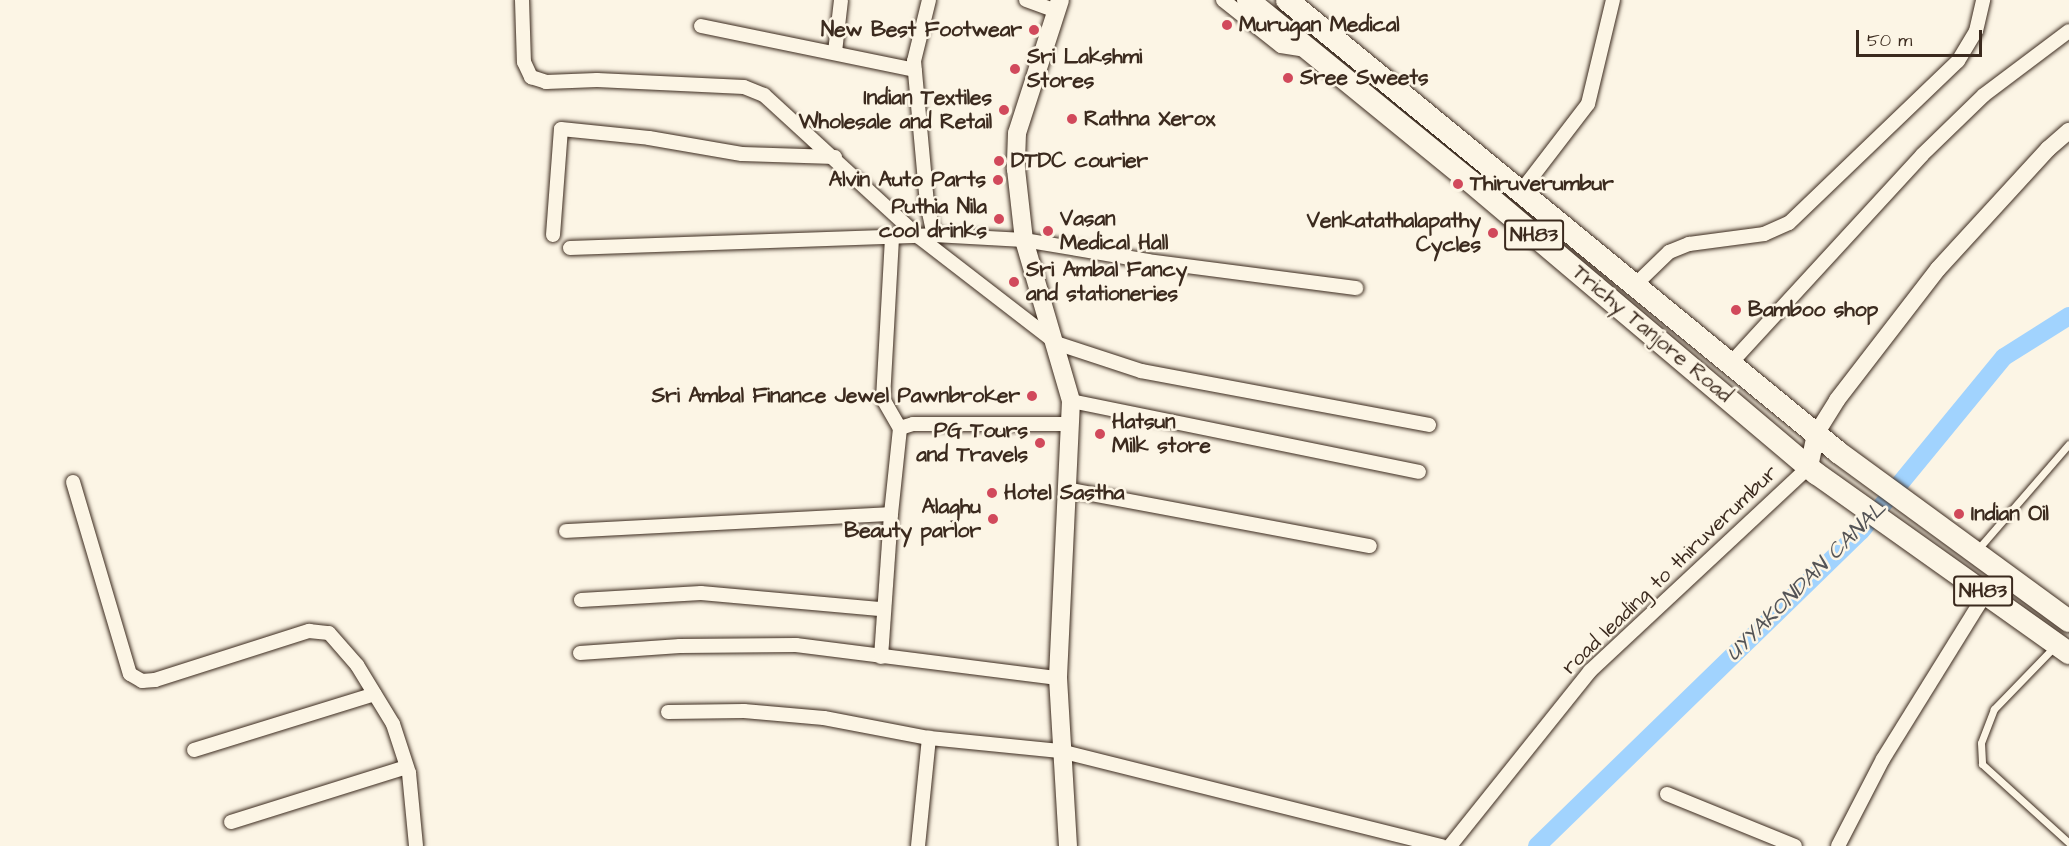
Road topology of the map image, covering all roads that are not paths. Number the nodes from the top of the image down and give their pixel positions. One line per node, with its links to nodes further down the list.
1 (522, 0): 17 (street)
2 (841, 0): 14 (street)
3 (928, 0): 15 (street)
4 (1026, 0): 10 (street)
5 (1223, 0): 13 (street)
6 (1248, 0): 13 (highway, Trichy Tanjore Road / NH83)
7 (1287, 0): 18 (highway, Trichy Tanjore Road / NH83)
8 (1612, 0): 18 (street)
9 (1983, 0): 25 (street)
10 (1058, 5): 23 (main road)
11 (701, 26): 14 (street)
12 (2069, 31): 28 (street)
13 (1310, 51): 35 (highway, Trichy Tanjore Road / NH83)
14 (835, 52): 15 (street)
15 (915, 70): 20 (street)
16 (2069, 131): 33 (street)
17 (835, 158): 19 (street); 21 (street)
18 (1522, 190): 25 (highway, Trichy Tanjore Road / NH83)
19 (553, 235)
20 (934, 235): 21 (street); 23 (street)
21 (919, 237): 22 (street); 27 (street)
22 (892, 238): 24 (street); 32 (street)
23 (1024, 240): 26 (street); 27 (main road)
24 (570, 248)
25 (1637, 283): 28 (highway, Trichy Tanjore Road / NH83)
26 (1356, 288)
27 (1056, 343): 29 (main road); 31 (street)
28 (1730, 363): 33 (highway, Trichy Tanjore Road / NH83)
29 (1071, 400): 30 (main road); 36 (street)
30 (1070, 424): 32 (street); 38 (main road)
31 (1429, 425)
32 (900, 428): 39 (street)
33 (1816, 434): 35 (main road); 42 (highway, Trichy Tanjore Road / NH83)
34 (2069, 444): 42 (lane)
35 (1813, 470): 43 (highway, Trichy Tanjore Road / NH83); 64 (street, road leading to thiruverumbur)
36 (1419, 472)
37 (73, 482): 51 (street)
38 (1065, 489): 41 (street); 50 (main road)
39 (891, 514): 40 (street); 45 (street)
40 (566, 531)
41 (1370, 546)
42 (1975, 553): 46 (highway, Trichy Tanjore Road / NH83)
43 (1986, 593): 47 (highway, Trichy Tanjore Road / NH83); 66 (street)
44 (581, 600): 45 (street)
45 (882, 609): 49 (street)
46 (2069, 621)
47 (2063, 648): 59 (lane)
48 (580, 653): 49 (street)
49 (881, 657): 50 (street)
50 (1058, 678): 55 (main road)
51 (375, 694): 54 (street); 56 (street)
52 (668, 712): 53 (street)
53 (928, 738): 55 (street); 61 (street)
54 (194, 750)
55 (1060, 751): 62 (main road); 63 (street)
56 (407, 767): 58 (street); 60 (street)
57 (1667, 794): 65 (street)
58 (231, 822)
59 (2069, 843)
60 (416, 846)
61 (918, 846)
62 (1068, 846)
63 (1442, 846)
64 (1450, 846)
65 (1795, 846)
66 (1838, 846)

